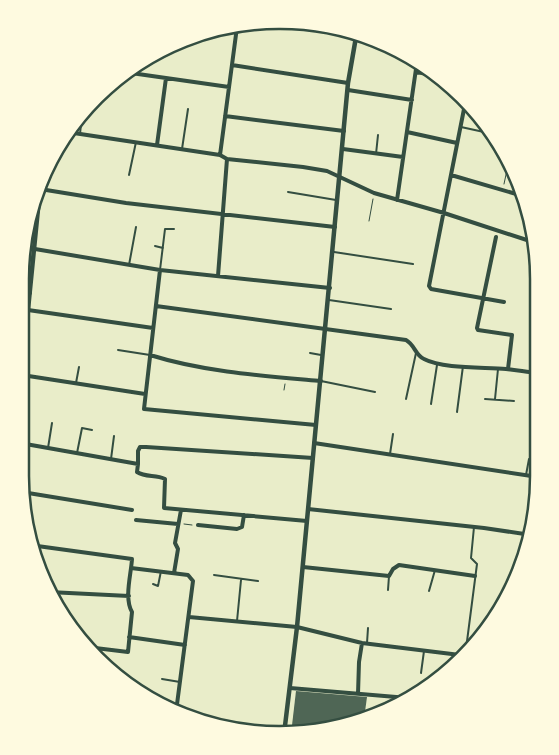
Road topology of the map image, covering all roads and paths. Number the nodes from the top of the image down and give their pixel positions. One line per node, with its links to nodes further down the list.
1 (236, 33): 3 (street)
2 (355, 41): 8 (street)
3 (232, 64): 8 (street); 9 (street)
4 (416, 72): 5 (street); 11 (street)
5 (422, 73)
6 (136, 74): 7 (street)
7 (166, 78): 9 (street); 25 (street)
8 (348, 83): 10 (street)
9 (229, 87): 14 (street)
10 (348, 90): 11 (street); 17 (street)
11 (412, 100): 18 (street)
12 (188, 109): 26 (lane)
13 (464, 109): 16 (street)
14 (225, 116): 17 (street); 29 (street)
15 (81, 127): 21 (lane)
16 (460, 127): 19 (lane); 24 (street)
17 (344, 132): 27 (street)
18 (407, 132): 24 (street); 30 (street)
19 (482, 132)
20 (76, 133): 21 (street)
21 (80, 134): 23 (street)
22 (378, 135): 28 (lane)
23 (136, 142): 25 (street); 34 (lane)
24 (457, 143): 32 (street)
25 (157, 146): 26 (street)
26 (182, 149): 29 (street)
27 (343, 149): 28 (street); 35 (street)
28 (376, 154): 30 (street)
29 (220, 155): 31 (street)
30 (403, 157): 42 (street)
31 (227, 159): 35 (street); 44 (street)
32 (451, 174): 37 (street); 45 (street)
33 (506, 174): 37 (path)
34 (129, 175)
35 (340, 177): 39 (street); 41 (street)
36 (46, 190): 44 (street)
37 (503, 190): 40 (street)
38 (288, 192): 41 (lane)
39 (374, 193): 42 (street); 46 (path)
40 (515, 194)
41 (338, 200): 48 (street)
42 (397, 200): 45 (street)
43 (38, 213): 55 (street)
44 (223, 213): 48 (street); 62 (street)
45 (444, 213): 51 (street); 65 (street)
46 (369, 221)
47 (136, 227): 58 (lane)
48 (336, 227): 56 (street)
49 (174, 228): 54 (lane)
50 (496, 237): 65 (street)
51 (527, 239)
52 (155, 246): 54 (lane)
53 (31, 248): 55 (street)
54 (163, 248): 61 (lane)
55 (34, 249): 58 (street); 60 (street)
56 (333, 252): 57 (lane); 63 (street)
57 (413, 264)
58 (129, 265): 61 (street)
59 (29, 268): 60 (lane)
60 (32, 268): 64 (street)
61 (160, 270): 62 (street); 69 (street)
62 (218, 276): 63 (street)
63 (330, 288): 66 (street)
64 (30, 293): 67 (street)
65 (484, 298): 68 (street); 83 (street)
66 (328, 300): 70 (lane); 73 (street)
67 (29, 302)
68 (504, 302)
69 (156, 306): 72 (street); 73 (street)
70 (392, 309)
71 (29, 310): 72 (street)
72 (153, 328): 77 (street)
73 (326, 330): 76 (street); 78 (street)
74 (118, 350): 77 (lane)
75 (310, 353): 78 (lane)
76 (416, 353): 79 (street); 90 (lane)
77 (150, 355): 86 (street); 89 (street)
78 (323, 355): 86 (street)
79 (438, 363): 80 (street); 94 (lane)
80 (463, 366): 82 (street); 95 (lane)
81 (79, 367): 87 (lane)
82 (498, 368): 83 (street); 92 (lane)
83 (508, 369): 84 (street)
84 (530, 372)
85 (29, 380): 87 (street)
86 (320, 381): 88 (lane); 97 (street)
87 (76, 384): 89 (street)
88 (375, 392)
89 (145, 394): 97 (street)
90 (406, 399)
91 (485, 399): 92 (lane)
92 (495, 399): 93 (lane)
93 (514, 401)
94 (431, 404)
95 (457, 412)
96 (52, 423): 103 (lane)
97 (316, 425): 101 (street)
98 (92, 430): 104 (lane)
99 (393, 434): 105 (lane)
100 (114, 436): 107 (lane)
101 (314, 443): 105 (street); 106 (street)
102 (29, 444): 103 (street)
103 (48, 448): 104 (street)
104 (77, 453): 107 (street)
105 (390, 454): 110 (street)
106 (313, 458): 109 (street); 115 (street)
107 (111, 459): 109 (street)
108 (529, 459): 110 (lane)
109 (138, 464): 114 (street)
110 (526, 475): 111 (street)
111 (530, 476)
112 (29, 493): 113 (street)
113 (132, 510)
114 (180, 510): 116 (street); 119 (street)
115 (308, 510): 118 (street); 121 (street)
116 (244, 515): 118 (street); 120 (street)
117 (136, 520): 119 (street)
118 (307, 521): 124 (street)
119 (178, 524): 120 (path); 128 (street)
120 (198, 525)
121 (474, 527): 122 (street); 131 (lane)
122 (523, 534)
123 (39, 546): 125 (street)
124 (302, 567): 130 (street); 141 (street)
125 (131, 568): 127 (street); 138 (street)
126 (435, 570): 130 (street); 131 (street); 136 (lane)
127 (161, 571): 128 (street); 134 (lane)
128 (174, 573): 139 (street)
129 (214, 575): 132 (lane)
130 (389, 576): 135 (lane)
131 (475, 576): 144 (lane)
132 (241, 580): 133 (lane); 140 (lane)
133 (258, 582)
134 (153, 584)
135 (388, 590)
136 (429, 591)
137 (58, 592): 138 (street)
138 (129, 596): 143 (street)
139 (189, 617): 140 (street); 146 (street)
140 (236, 621): 141 (street)
141 (297, 627): 145 (street); 153 (street)
142 (368, 628): 145 (lane)
143 (130, 637): 146 (street); 147 (street)
144 (467, 642)
145 (364, 643): 148 (street); 154 (street)
146 (185, 645): 152 (street)
147 (98, 648)
148 (424, 651): 149 (street); 150 (lane)
149 (455, 654)
150 (421, 673)
151 (162, 679): 152 (lane)
152 (180, 682): 156 (street)
153 (290, 688): 154 (street); 157 (street)
154 (358, 694): 155 (street)
155 (393, 699)
156 (178, 704)
157 (285, 726)

